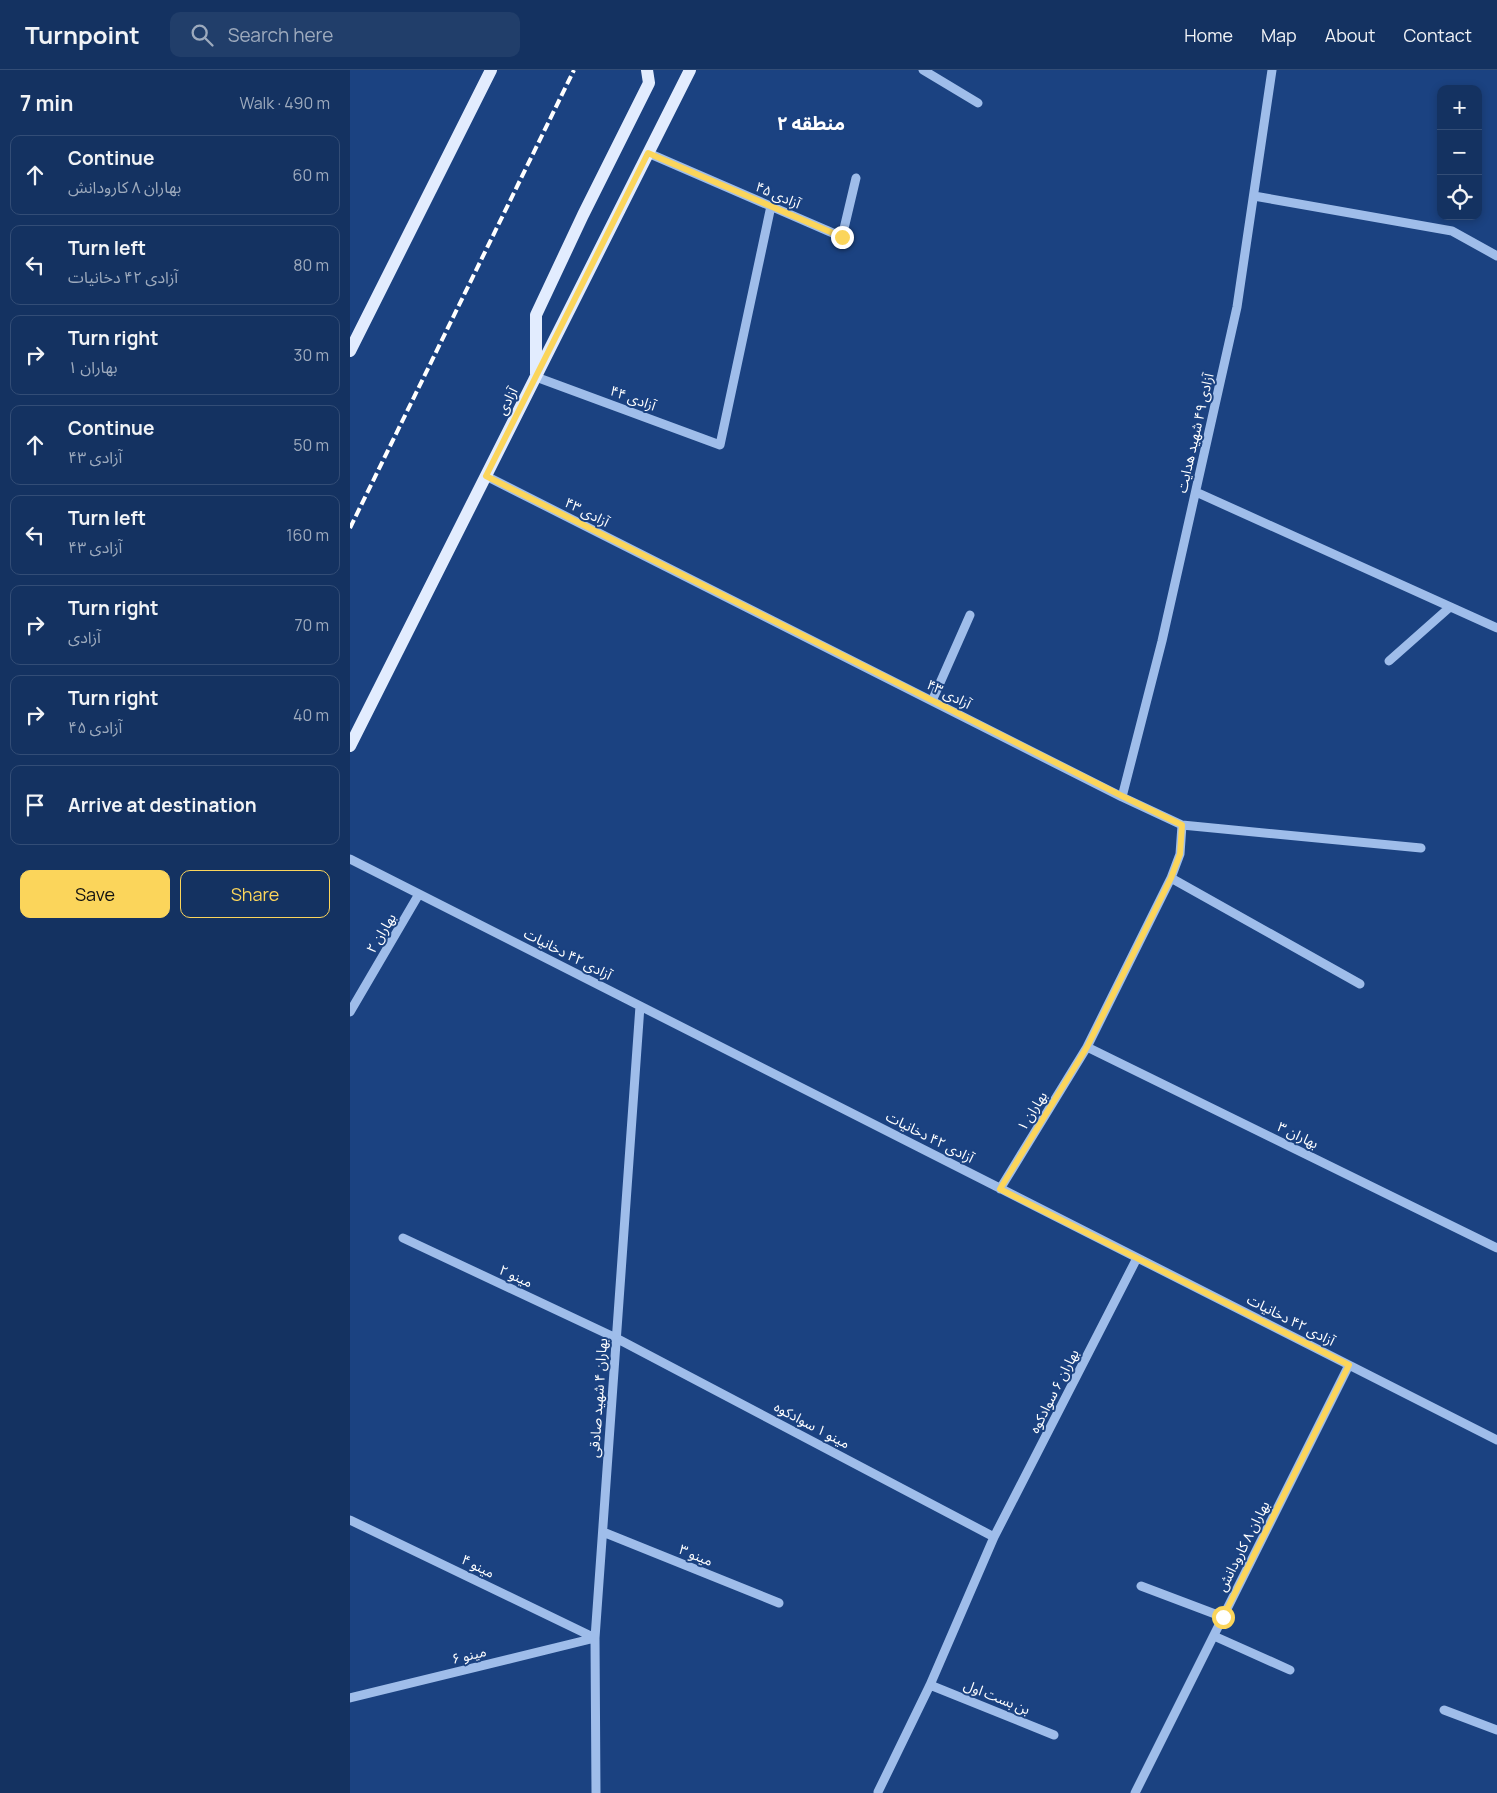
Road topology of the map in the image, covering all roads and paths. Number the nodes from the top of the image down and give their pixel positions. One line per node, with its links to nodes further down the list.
1 (492, 70): 12 (main road)
2 (647, 70): 13 (main road)
3 (690, 70): 7 (main road, آزادی)
4 (923, 70): 6 (street)
5 (1272, 70): 9 (street, آزادی ۴۹ شهید هدایت)
6 (978, 103)
7 (648, 153): 10 (street, آزادی ۴۵); 13 (main road, آزادی)
8 (856, 178): 10 (street, آزادی ۴۵)
9 (1254, 196): 11 (street); 15 (street, آزادی ۴۹ شهید هدایت)
10 (770, 206): 13 (street, آزادی ۴۴)
11 (1497, 256)
12 (350, 351)
13 (536, 377): 14 (main road, آزادی)
14 (486, 476): 20 (street, آزادی ۴۳); 21 (main road, آزادی)
15 (1196, 492): 16 (street); 22 (street, آزادی ۴۹ شهید هدایت)
16 (1450, 607): 18 (street); 19 (street)
17 (970, 615): 20 (street)
18 (1497, 628)
19 (1389, 661)
20 (932, 701): 22 (street, آزادی ۴۳)
21 (350, 746)
22 (1122, 796): 23 (street, آزادی ۴۳)
23 (1182, 825): 24 (street); 26 (street)
24 (1421, 848)
25 (350, 858): 27 (street, آزادی ۴۲ دخانیات)
26 (1171, 878): 28 (street); 31 (street)
27 (420, 894): 29 (street, آزادی ۴۲ دخانیات); 30 (street, بهاران ۲)
28 (1360, 984)
29 (640, 1006): 32 (street, آزادی ۴۲ دخانیات); 36 (street, بهاران ۴ شهید صادقی)
30 (350, 1012)
31 (1087, 1047): 32 (street, بهاران ۱); 34 (street, بهاران ۳)
32 (1000, 1189): 35 (street, آزادی ۴۲ دخانیات)
33 (403, 1238): 36 (street, مینو ۲)
34 (1497, 1248)
35 (1137, 1258): 37 (street, آزادی ۴۲ دخانیات); 41 (street, بهاران ۶ سوادکوه)
36 (616, 1338): 40 (street, بهاران ۴ شهید صادقی); 41 (street, مینو ۱ سوادکوه)
37 (1349, 1365): 38 (street, آزادی ۴۲ دخانیات); 44 (street, بهاران ۸ کارودانش)
38 (1497, 1440)
39 (350, 1520): 46 (street, مینو ۴)
40 (602, 1532): 43 (street, مینو ۳); 46 (street, بهاران ۴ شهید صادقی)
41 (994, 1537): 48 (street, بهاران ۶ سوادکوه)
42 (1141, 1586): 44 (street)
43 (779, 1603)
44 (1223, 1617): 45 (street, بهاران ۸ کارودانش)
45 (1214, 1636): 47 (street); 55 (street, بهاران ۸ کارودانش)
46 (595, 1638): 49 (street, مینو ۶); 54 (street, بهاران ۴ شهید صادقی)
47 (1290, 1670)
48 (930, 1685): 52 (street, بن بست اول); 53 (street, بهاران ۶ سوادکوه)
49 (350, 1698)
50 (1444, 1710): 51 (street)
51 (1497, 1730)
52 (1054, 1735)
53 (878, 1792)
54 (596, 1793)
55 (1135, 1793)

